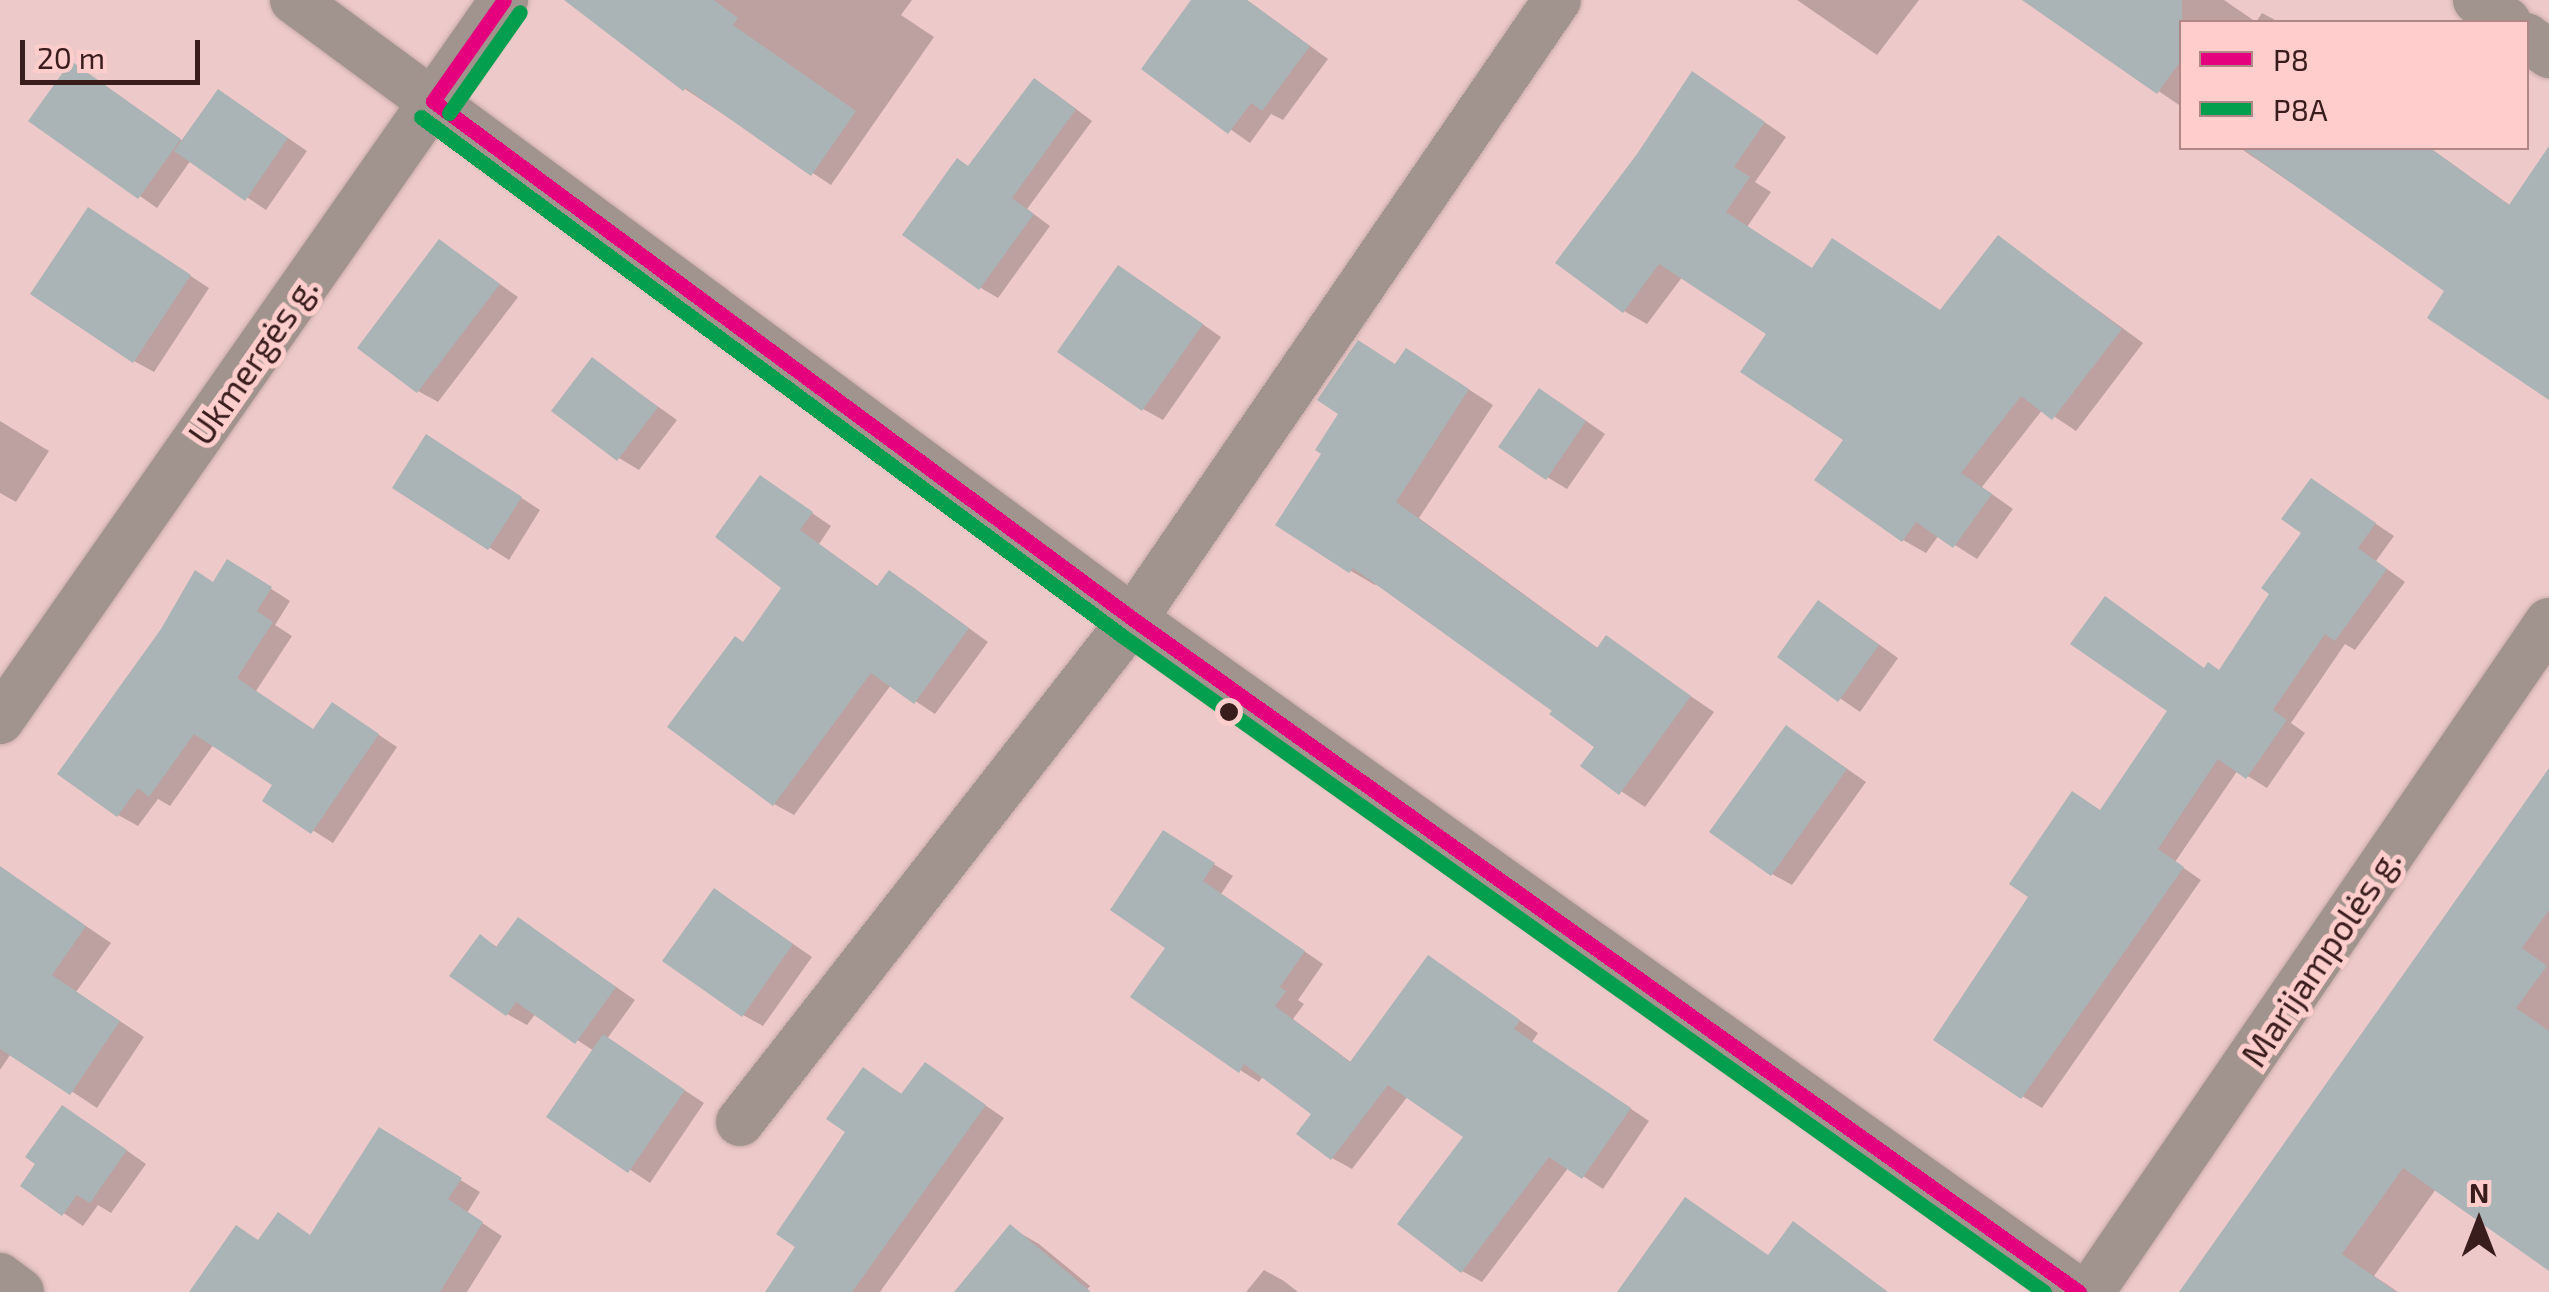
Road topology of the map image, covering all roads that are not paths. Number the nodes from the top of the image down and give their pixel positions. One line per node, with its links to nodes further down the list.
1 (294, 0): 6 (street)
2 (504, 0): 6 (street, Ukmergės g.)
3 (1557, 0): 7 (street)
4 (2477, 0): 5 (street)
5 (2504, 20)
6 (433, 101): 7 (street); 9 (street, Ukmergės g.)
7 (1133, 619): 10 (street); 13 (street)
8 (2549, 622): 14 (street, Marijampolės g.)
9 (0, 720)
10 (740, 1122)
11 (0, 1278): 12 (street)
12 (20, 1292)
13 (2079, 1292)
14 (2090, 1292)

